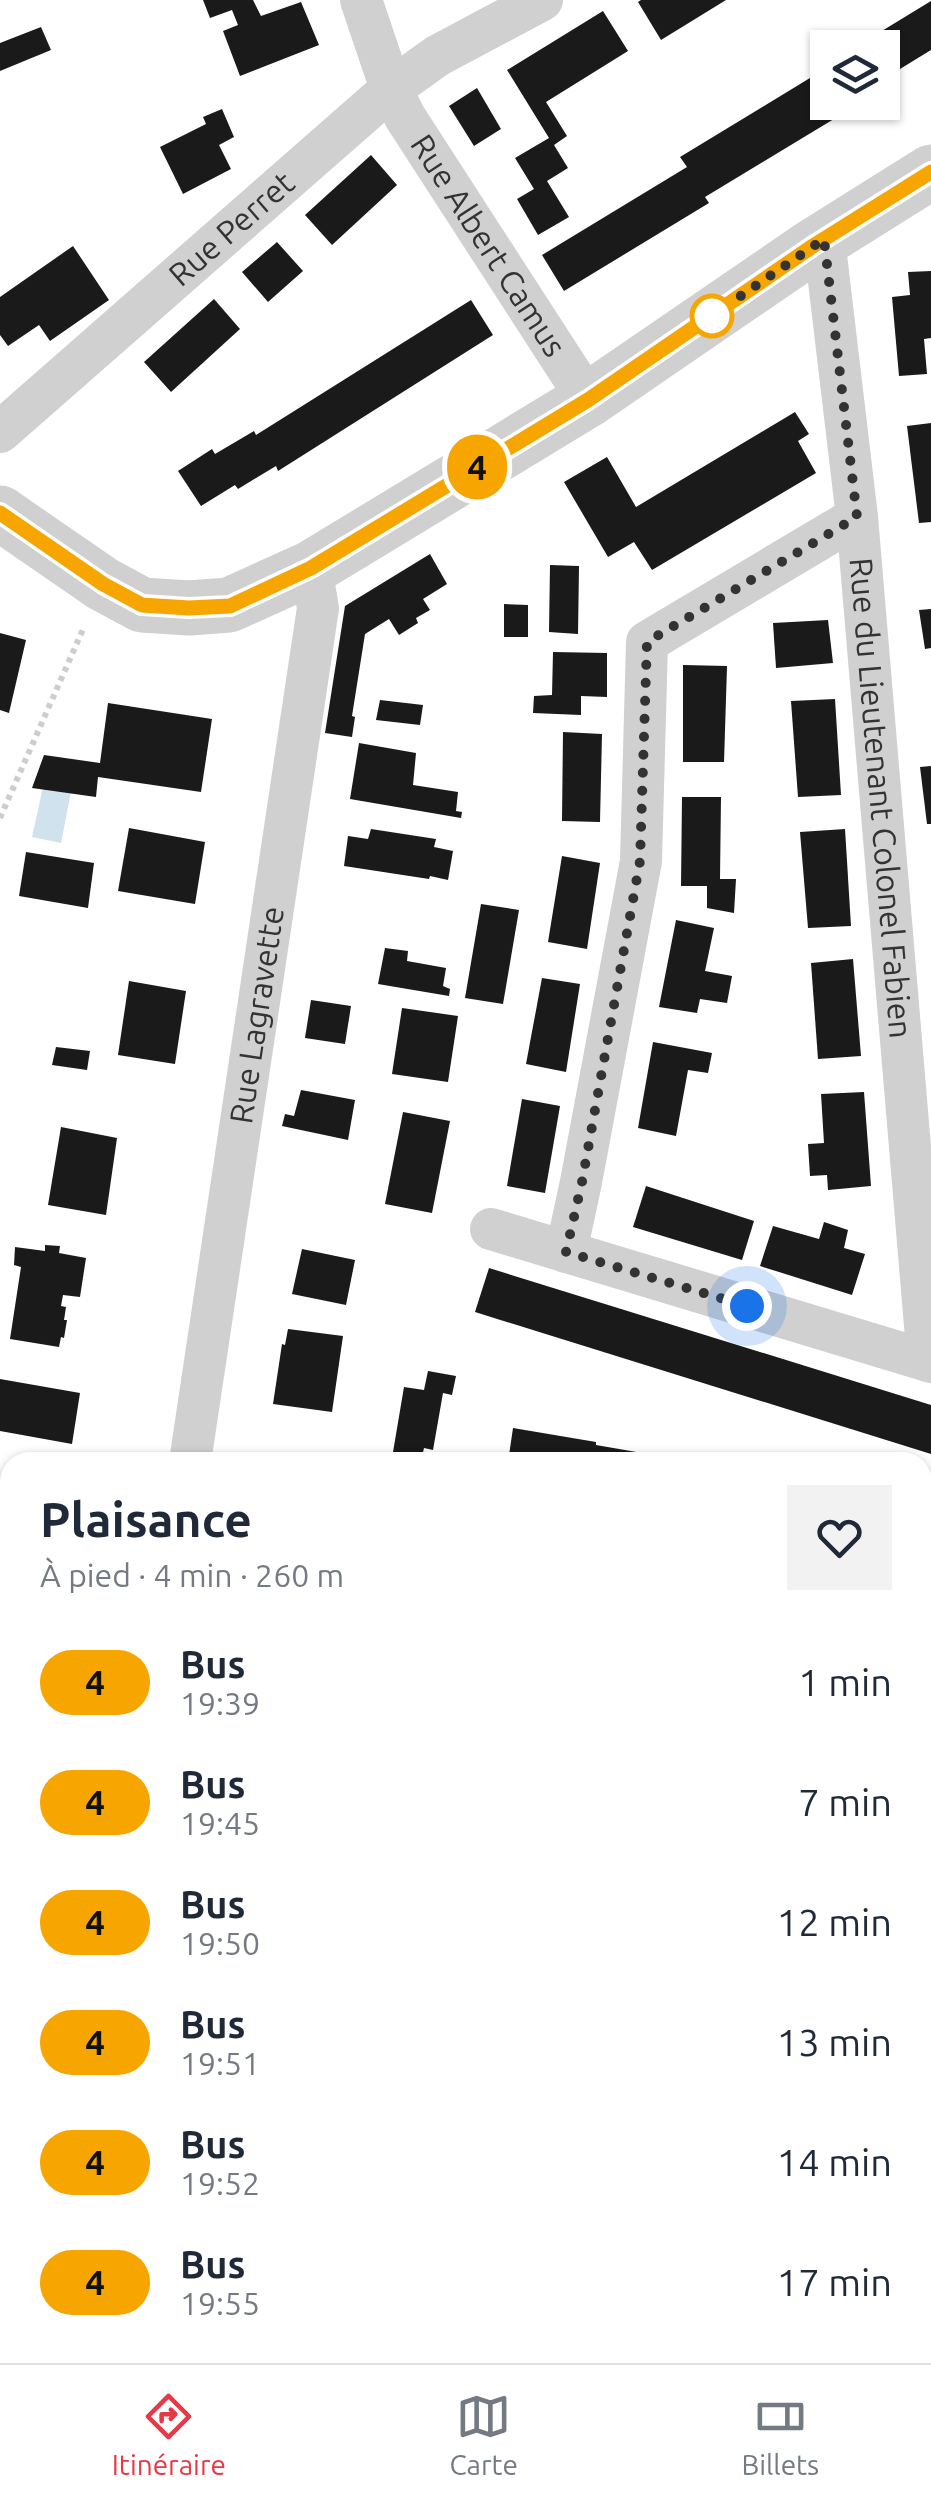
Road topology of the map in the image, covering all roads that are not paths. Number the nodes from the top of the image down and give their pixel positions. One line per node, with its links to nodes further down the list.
1 (362, 0): 3 (street)
2 (542, 0): 3 (street, Rue Perret)
3 (391, 88): 6 (street, Rue Albert Camus); 7 (street, Rue Perret)
4 (931, 172): 5 (street)
5 (824, 239): 6 (street); 9 (street, Rue du Lieutenant Colonel Fabien)
6 (588, 400): 10 (street)
7 (0, 432)
8 (0, 512): 10 (street)
9 (857, 517): 11 (street, Rue du Lieutenant Colonel Fabien); 13 (street)
10 (311, 568): 15 (street, Rue Lagravette)
11 (917, 1074): 14 (street, Rue du Lieutenant Colonel Fabien)
12 (491, 1229): 13 (street)
13 (566, 1252): 14 (street)
14 (929, 1361)
15 (191, 1452)

